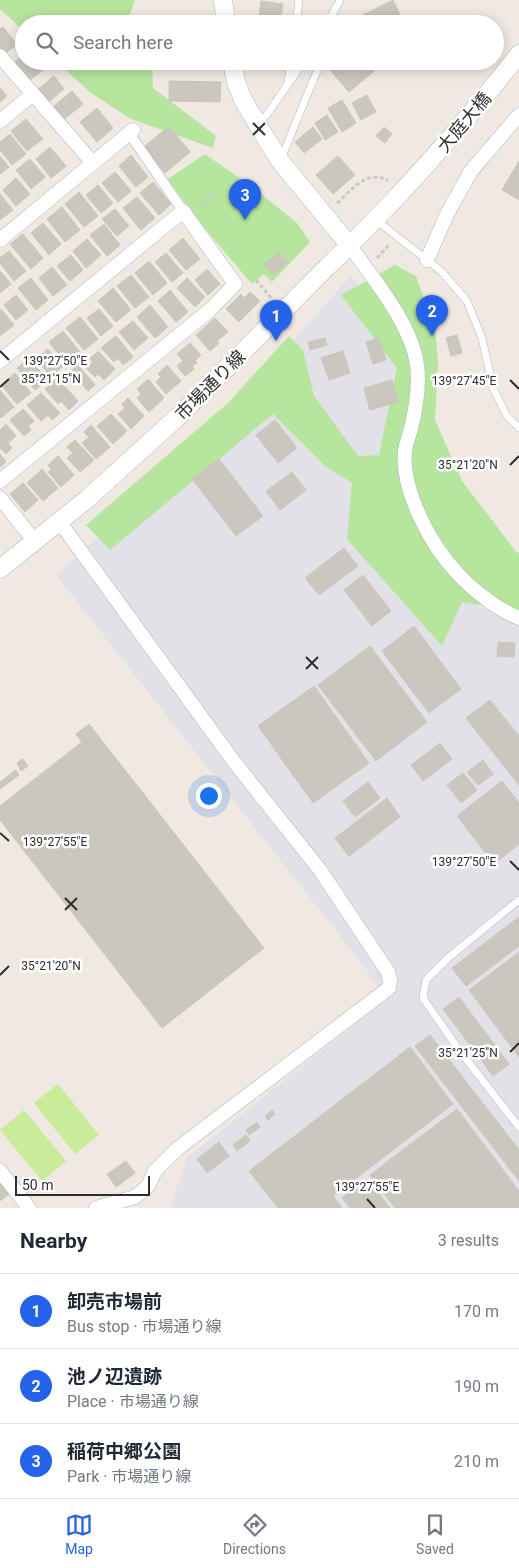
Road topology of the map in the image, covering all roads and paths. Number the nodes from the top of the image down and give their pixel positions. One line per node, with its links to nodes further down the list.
1 (223, 0): 4 (street)
2 (299, 0): 5 (lane)
3 (340, 0): 6 (lane)
4 (225, 15)
5 (297, 15)
6 (332, 15)
7 (519, 54): 21 (street, 大庭大橋)
8 (0, 56): 14 (street)
9 (234, 70): 17 (street)
10 (290, 70): 13 (lane)
11 (297, 70): 13 (lane)
12 (318, 72): 19 (lane)
13 (288, 82): 17 (lane)
14 (33, 94): 16 (street); 20 (street)
15 (519, 116): 30 (street)
16 (0, 121)
17 (256, 122): 19 (street)
18 (131, 132): 20 (street); 25 (street)
19 (280, 162): 29 (street)
20 (93, 163): 27 (street)
21 (427, 165): 26 (street, 市場通り線)
22 (388, 180): 24 (path)
23 (216, 192): 25 (path)
24 (335, 205)
25 (185, 213): 34 (street); 36 (street)
26 (376, 219): 29 (street, 市場通り線); 30 (lane)
27 (0, 240)
28 (389, 245): 31 (path)
29 (350, 246): 38 (street, 市場通り線); 41 (street)
30 (427, 260): 35 (lane)
31 (372, 261)
32 (256, 280): 33 (path)
33 (271, 298)
34 (0, 361)
35 (519, 428)
36 (0, 481)
37 (0, 498): 39 (street)
38 (60, 521): 39 (street, 市場通り線); 46 (street)
39 (34, 540): 40 (street, 市場通り線)
40 (0, 569)
41 (519, 618)
42 (519, 900): 43 (lane)
43 (519, 1127)
44 (0, 1171): 45 (street)
45 (29, 1208)
46 (96, 1208)

